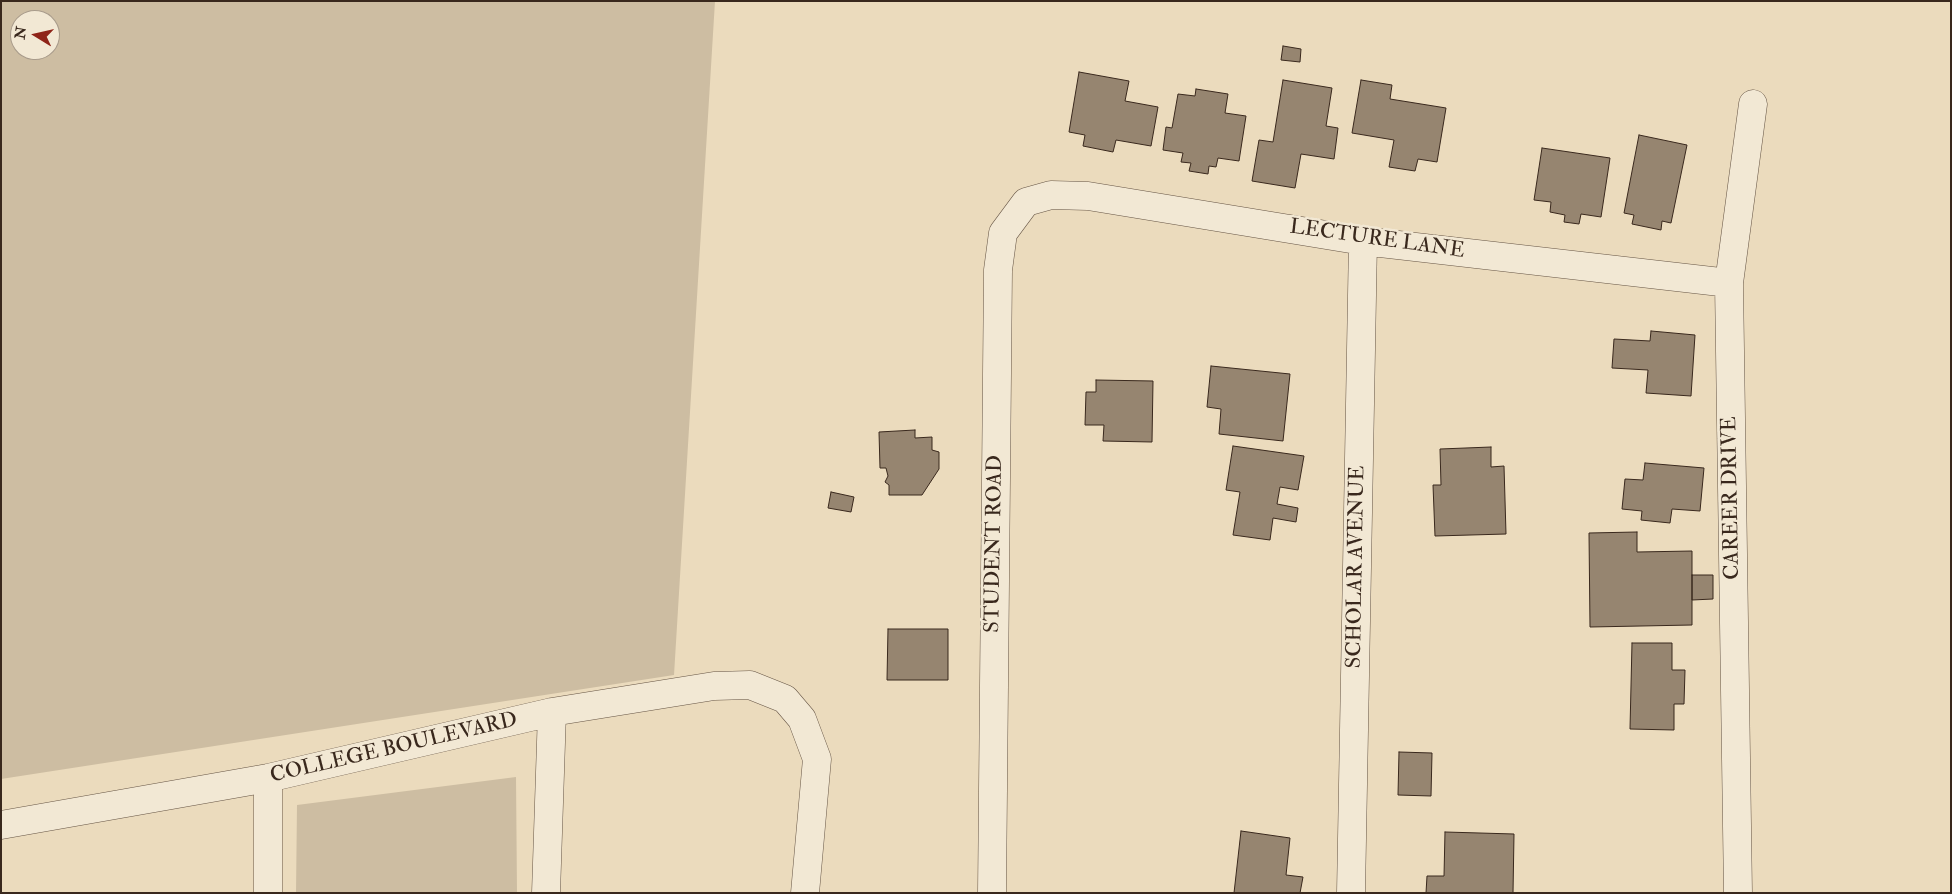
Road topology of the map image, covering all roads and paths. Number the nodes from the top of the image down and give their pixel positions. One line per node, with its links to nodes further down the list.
1 (1753, 104): 4 (street, CAREER DRIVE)
2 (1026, 202): 3 (street, LECTURE LANE); 11 (street, STUDENT ROAD)
3 (1363, 240): 4 (street, LECTURE LANE); 12 (street, SCHOLAR AVENUE)
4 (1729, 283): 13 (street, CAREER DRIVE)
5 (552, 712): 6 (street, COLLEGE BOULEVARD); 9 (street); 10 (street, COLLEGE BOULEVARD)
6 (268, 778): 7 (street, COLLEGE BOULEVARD); 8 (street)
7 (1, 825)
8 (268, 893)
9 (546, 893)
10 (806, 893)
11 (992, 893)
12 (1351, 893)
13 (1738, 893)

